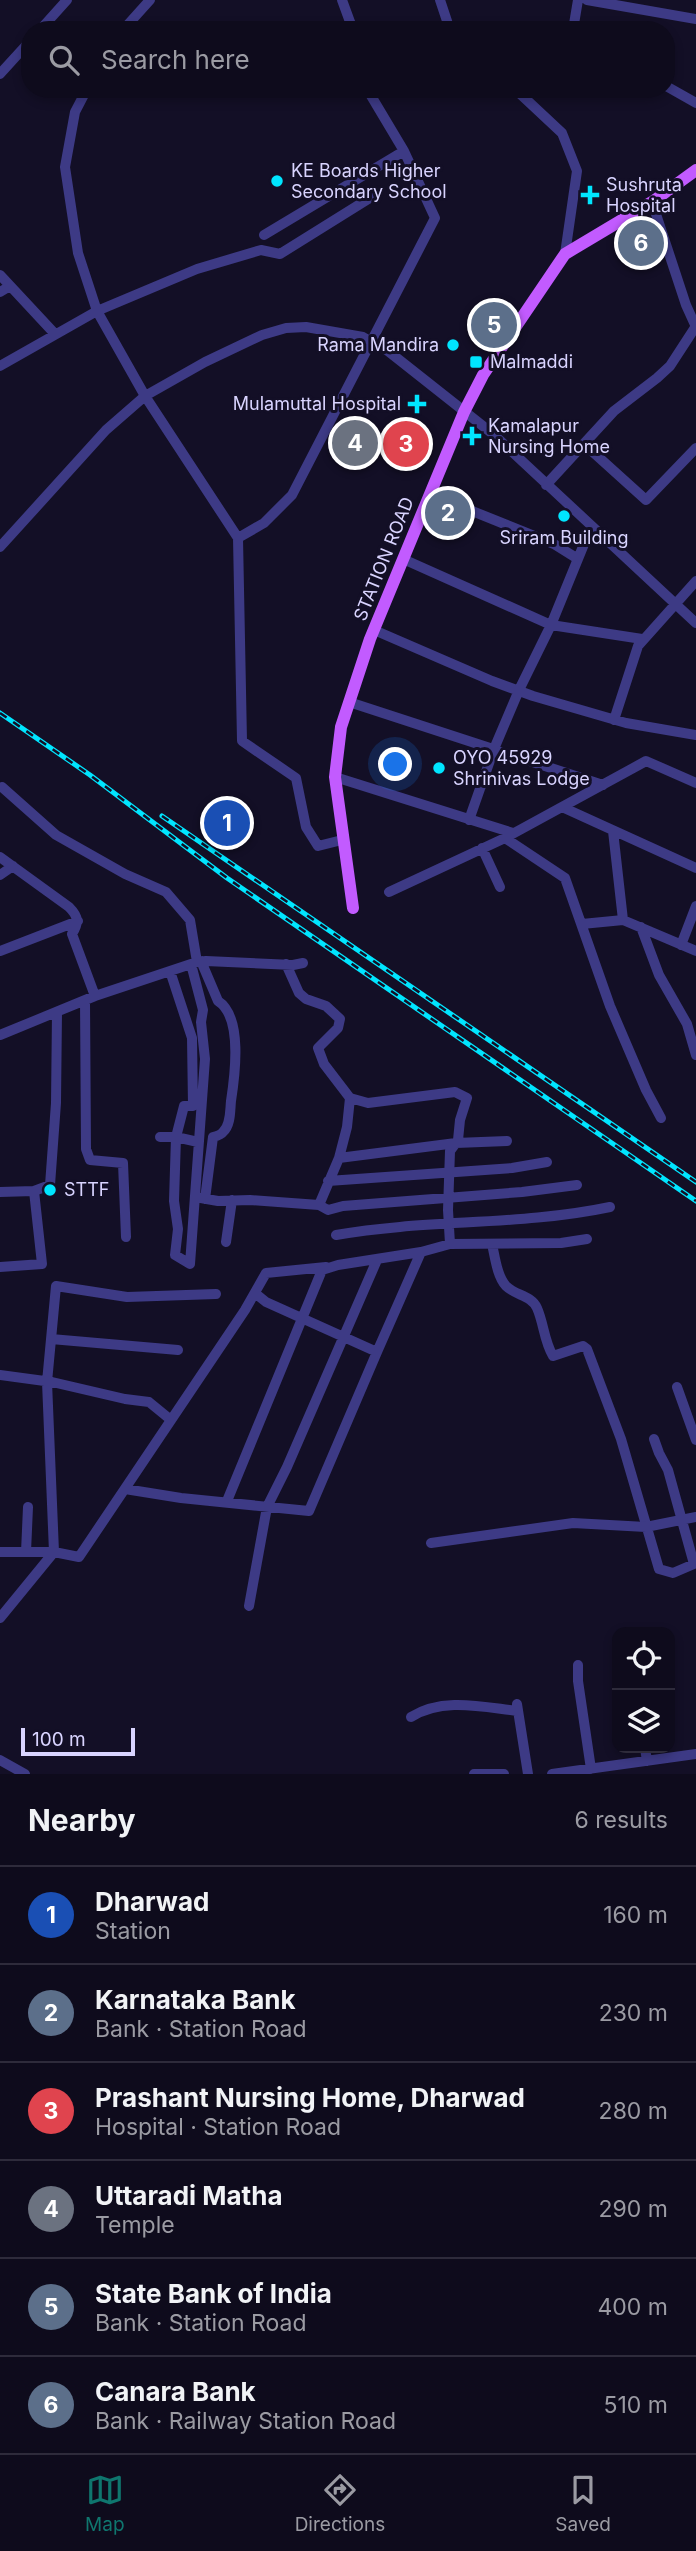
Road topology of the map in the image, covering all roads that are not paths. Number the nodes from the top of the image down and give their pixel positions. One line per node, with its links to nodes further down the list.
1 (67, 0): 8 (street)
2 (150, 0): 9 (street)
3 (342, 0): 10 (street)
4 (440, 0): 11 (street)
5 (578, 0): 12 (street)
6 (587, 0): 7 (street)
7 (696, 19)
8 (48, 21)
9 (132, 21)
10 (350, 21)
11 (447, 21)
12 (574, 21)
13 (21, 51): 14 (street)
14 (0, 74)
15 (675, 91): 19 (street)
16 (82, 98): 28 (street)
17 (372, 98): 20 (street)
18 (525, 98): 25 (street)
19 (696, 103)
20 (404, 151): 24 (street); 31 (street)
21 (696, 170): 23 (main road)
22 (373, 197): 28 (street)
23 (652, 202): 25 (main road); 29 (street)
24 (264, 235)
25 (565, 254): 34 (main road, STATION ROAD)
26 (0, 275): 27 (street)
27 (5, 289): 30 (street)
28 (97, 311): 30 (street); 33 (street)
29 (696, 326): 35 (street)
30 (54, 334): 32 (street)
31 (372, 342): 33 (street); 34 (street); 40 (street)
32 (0, 366)
33 (145, 396): 40 (street); 41 (street)
34 (464, 412): 37 (street); 38 (main road, STATION ROAD)
35 (584, 444): 36 (street); 37 (street)
36 (696, 448)
37 (546, 485): 39 (street)
38 (430, 494): 42 (main road, STATION ROAD); 43 (street)
39 (591, 527): 43 (street); 45 (street)
40 (237, 538): 63 (street)
41 (0, 547)
42 (403, 559): 47 (street); 48 (main road, STATION ROAD)
43 (578, 559): 47 (street)
44 (696, 581): 45 (street)
45 (676, 603): 46 (street); 49 (street)
46 (696, 623)
47 (551, 625): 49 (street); 50 (street)
48 (374, 630): 50 (street); 51 (main road, STATION ROAD)
49 (642, 639): 52 (street)
50 (519, 690): 52 (street); 54 (street)
51 (349, 702): 54 (street); 55 (main road, STATION ROAD)
52 (614, 720): 53 (street)
53 (696, 735)
54 (494, 749): 57 (street); 60 (street)
55 (335, 777): 60 (street); 63 (main road, STATION ROAD)
56 (696, 783): 57 (street)
57 (603, 785): 59 (street)
58 (2, 787): 80 (street)
59 (562, 807): 61 (street); 62 (street)
60 (469, 820): 62 (street)
61 (613, 831): 67 (street); 73 (street)
62 (509, 835): 64 (street); 75 (street)
63 (342, 840): 72 (main road, STATION ROAD)
64 (482, 848): 69 (street); 70 (street)
65 (0, 857): 66 (street)
66 (13, 866): 68 (street); 74 (street)
67 (696, 867)
68 (0, 875)
69 (499, 887)
70 (389, 892)
71 (696, 906): 77 (street)
72 (353, 908)
73 (623, 920): 75 (street); 76 (street)
74 (78, 921): 78 (street); 84 (street)
75 (582, 924): 89 (street)
76 (641, 927): 77 (street); 87 (street)
77 (681, 944): 79 (street)
78 (0, 951)
79 (696, 951)
80 (196, 962): 82 (street); 83 (street); 93 (street); 102 (street)
81 (303, 963): 82 (street)
82 (286, 964): 88 (street)
83 (170, 971): 84 (street); 91 (street)
84 (90, 998): 85 (street); 109 (street)
85 (57, 1012): 86 (street); 100 (street)
86 (0, 1035)
87 (696, 1055)
88 (350, 1098): 94 (street); 95 (street)
89 (661, 1118)
90 (160, 1137): 91 (street)
91 (176, 1137): 93 (street); 102 (street)
92 (507, 1141): 94 (street)
93 (198, 1142): 102 (street)
94 (456, 1143): 95 (street); 97 (street)
95 (339, 1158): 98 (street)
96 (547, 1162): 97 (street)
97 (449, 1172): 98 (street); 103 (street)
98 (328, 1181): 105 (street)
99 (577, 1185): 103 (street)
100 (34, 1191): 101 (street); 116 (street)
101 (0, 1192)
102 (200, 1198): 104 (street)
103 (448, 1198): 105 (street); 107 (street)
104 (232, 1200): 105 (street); 111 (street)
105 (319, 1205)
106 (610, 1207): 107 (street)
107 (449, 1224): 108 (street); 112 (street)
108 (336, 1235)
109 (126, 1237)
110 (587, 1239): 113 (street)
111 (226, 1242)
112 (450, 1244): 113 (street); 114 (street)
113 (492, 1244): 137 (street)
114 (421, 1252): 115 (street); 124 (street)
115 (377, 1259): 117 (street); 121 (street)
116 (0, 1267)
117 (322, 1270): 118 (street); 120 (street)
118 (255, 1293): 120 (street); 128 (street)
119 (216, 1294): 122 (street)
120 (303, 1319): 121 (street); 132 (street)
121 (344, 1337): 124 (street); 134 (street)
122 (51, 1339): 123 (street); 126 (street)
123 (178, 1350)
124 (377, 1352): 134 (street)
125 (0, 1375): 126 (street)
126 (47, 1382): 128 (street); 141 (street)
127 (677, 1387): 130 (street)
128 (171, 1420): 131 (street)
129 (654, 1439): 136 (street)
130 (696, 1440)
131 (125, 1489): 132 (street); 141 (street)
132 (227, 1501): 134 (street)
133 (29, 1507): 140 (street)
134 (267, 1507): 142 (street)
135 (696, 1517): 136 (street)
136 (683, 1520): 137 (street); 137 (street)
137 (646, 1527): 138 (street)
138 (431, 1543)
139 (0, 1552): 140 (street)
140 (26, 1552): 141 (street)
141 (54, 1552): 143 (street)
142 (249, 1606)
143 (0, 1618)
144 (578, 1665): 150 (street)
145 (411, 1717): 155 (street)
146 (646, 1753): 149 (street)
147 (696, 1754): 149 (street)
148 (0, 1759): 152 (street)
149 (647, 1761): 150 (street)
150 (591, 1769): 156 (street)
151 (492, 1773): 153 (street); 154 (street)
152 (25, 1774)
153 (474, 1774)
154 (504, 1774)
155 (528, 1774)
156 (552, 1774)

